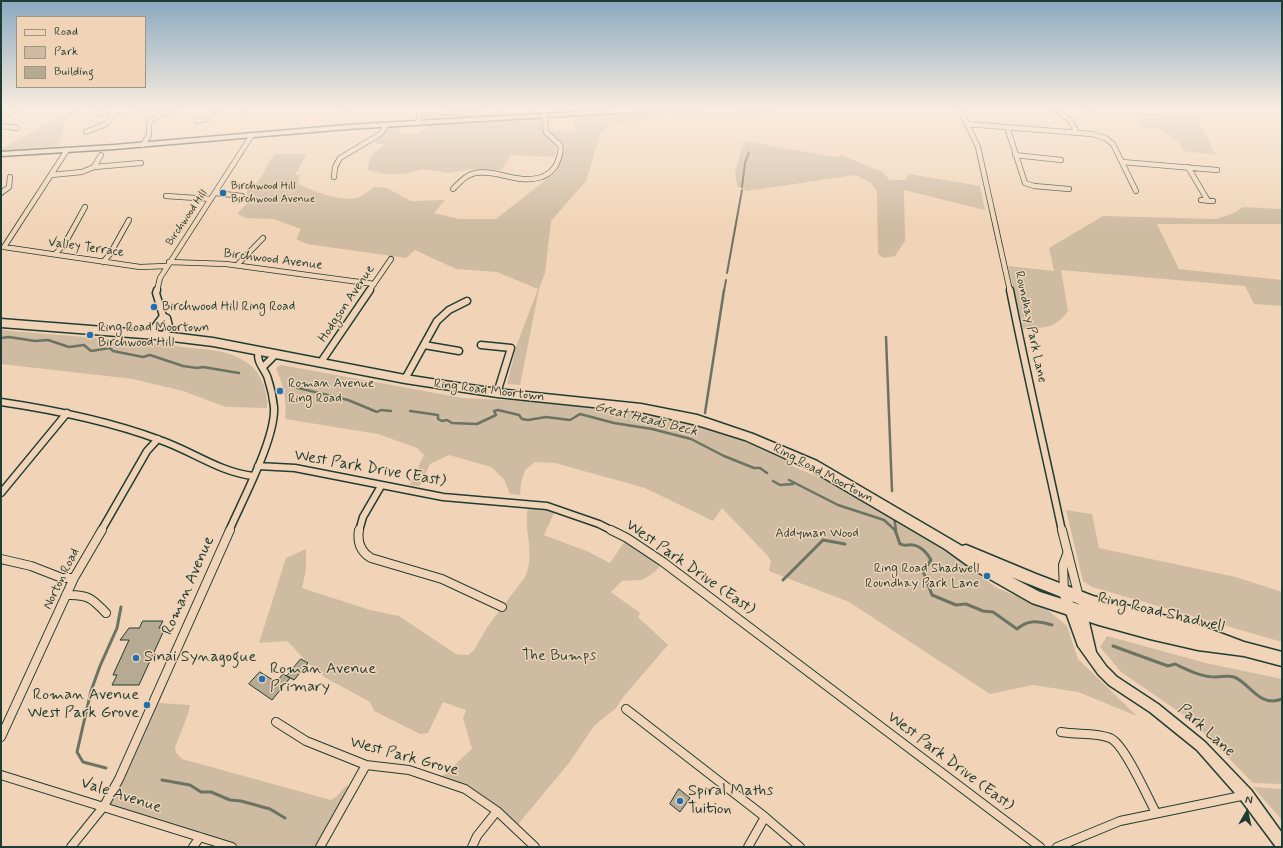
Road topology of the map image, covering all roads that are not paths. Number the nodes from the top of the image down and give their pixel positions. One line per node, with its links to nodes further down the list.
1 (89, 149): 8 (street)
2 (243, 149): 25 (street, Birchwood Hill)
3 (356, 149): 19 (street)
4 (561, 149): 21 (street)
5 (978, 149): 61 (street, Roundhay Park Lane)
6 (1013, 149): 11 (street)
7 (1115, 149): 13 (street)
8 (67, 150): 9 (street); 18 (street)
9 (1, 154)
10 (101, 155): 15 (street)
11 (1015, 155): 12 (street); 22 (street)
12 (1061, 160)
13 (1122, 162): 16 (street); 23 (street)
14 (141, 163): 15 (street)
15 (94, 167): 18 (street)
16 (1188, 167): 17 (street); 29 (street)
17 (1217, 170)
18 (52, 175): 33 (street, Valley Terrace)
19 (334, 176)
20 (10, 177): 24 (street)
21 (453, 188)
22 (1069, 189)
23 (1135, 191)
24 (1, 193)
25 (215, 193): 26 (street); 28 (street, Birchwood Hill)
26 (242, 196)
27 (167, 198): 28 (street)
28 (211, 199): 36 (street, Birchwood Hill)
29 (1200, 200)
30 (85, 208): 33 (street)
31 (128, 220): 35 (street)
32 (262, 238): 37 (street)
33 (55, 254): 35 (street, Valley Terrace)
34 (391, 259): 38 (street, Hodgson Avenue)
35 (103, 262): 36 (street, Valley Terrace)
36 (168, 264): 37 (street, Birchwood Avenue); 40 (street, Birchwood Hill)
37 (237, 265): 38 (street, Birchwood Avenue)
38 (374, 284): 49 (street, Hodgson Avenue)
39 (467, 301): 44 (street)
40 (163, 316): 42 (street); 43 (street, Birchwood Hill)
41 (1, 323): 42 (highway, Ring Road Moortown)
42 (149, 335): 43 (highway, Ring Road Moortown)
43 (164, 336): 46 (highway, Ring Road Moortown)
44 (424, 345): 47 (street); 51 (street)
45 (481, 345): 52 (street)
46 (259, 351): 48 (highway, Ring Road Moortown); 50 (street, Roman Avenue)
47 (459, 351)
48 (276, 354): 49 (highway, Ring Road Moortown); 50 (street)
49 (321, 362): 51 (highway, Ring Road Moortown)
50 (263, 367): 56 (street, Roman Avenue)
51 (405, 380): 52 (highway, Ring Road Moortown)
52 (497, 393): 60 (highway, Ring Road Moortown)
53 (1, 402): 54 (street)
54 (67, 413): 55 (street); 59 (street)
55 (158, 439): 57 (street); 63 (street, Norton Road)
56 (258, 466): 57 (street, Roman Avenue); 58 (street, West Park Drive (East))
57 (253, 476): 77 (street, Roman Avenue)
58 (380, 486): 66 (street); 91 (street, West Park Drive (East))
59 (1, 493)
60 (950, 545): 64 (highway, Ring Road Moortown); 67 (highway, Ring Road Moortown)
61 (1066, 554): 64 (street, Roundhay Park Lane); 67 (street, Roundhay Park Lane)
62 (1, 559): 63 (street)
63 (74, 578): 65 (street, Norton Road)
64 (1064, 593): 67 (highway, Ring Road Moortown)
65 (66, 595): 68 (street); 73 (street, Norton Road)
66 (502, 607)
67 (1077, 607): 69 (highway, Ring Road Shadwell); 76 (street, Park Lane)
68 (106, 613)
69 (1282, 659)
70 (626, 709): 80 (street)
71 (276, 722): 74 (street, West Park Grove)
72 (1061, 732): 79 (street)
73 (1, 737)
74 (366, 765): 78 (street, West Park Grove); 86 (street)
75 (1, 775): 77 (street, Vale Avenue)
76 (1246, 795): 79 (street); 82 (street, Park Lane)
77 (104, 806): 81 (street, Vale Avenue); 83 (street, Roman Avenue)
78 (497, 811): 87 (street); 88 (street, West Park Grove)
79 (1156, 813): 92 (street)
80 (765, 817): 89 (street); 90 (street)
81 (200, 837): 84 (street); 85 (street, Vale Avenue)
82 (1282, 844)
83 (71, 847)
84 (193, 847)
85 (232, 847)
86 (320, 847)
87 (472, 847)
88 (535, 847)
89 (748, 847)
90 (800, 847)
91 (1040, 847)
92 (1057, 847)

